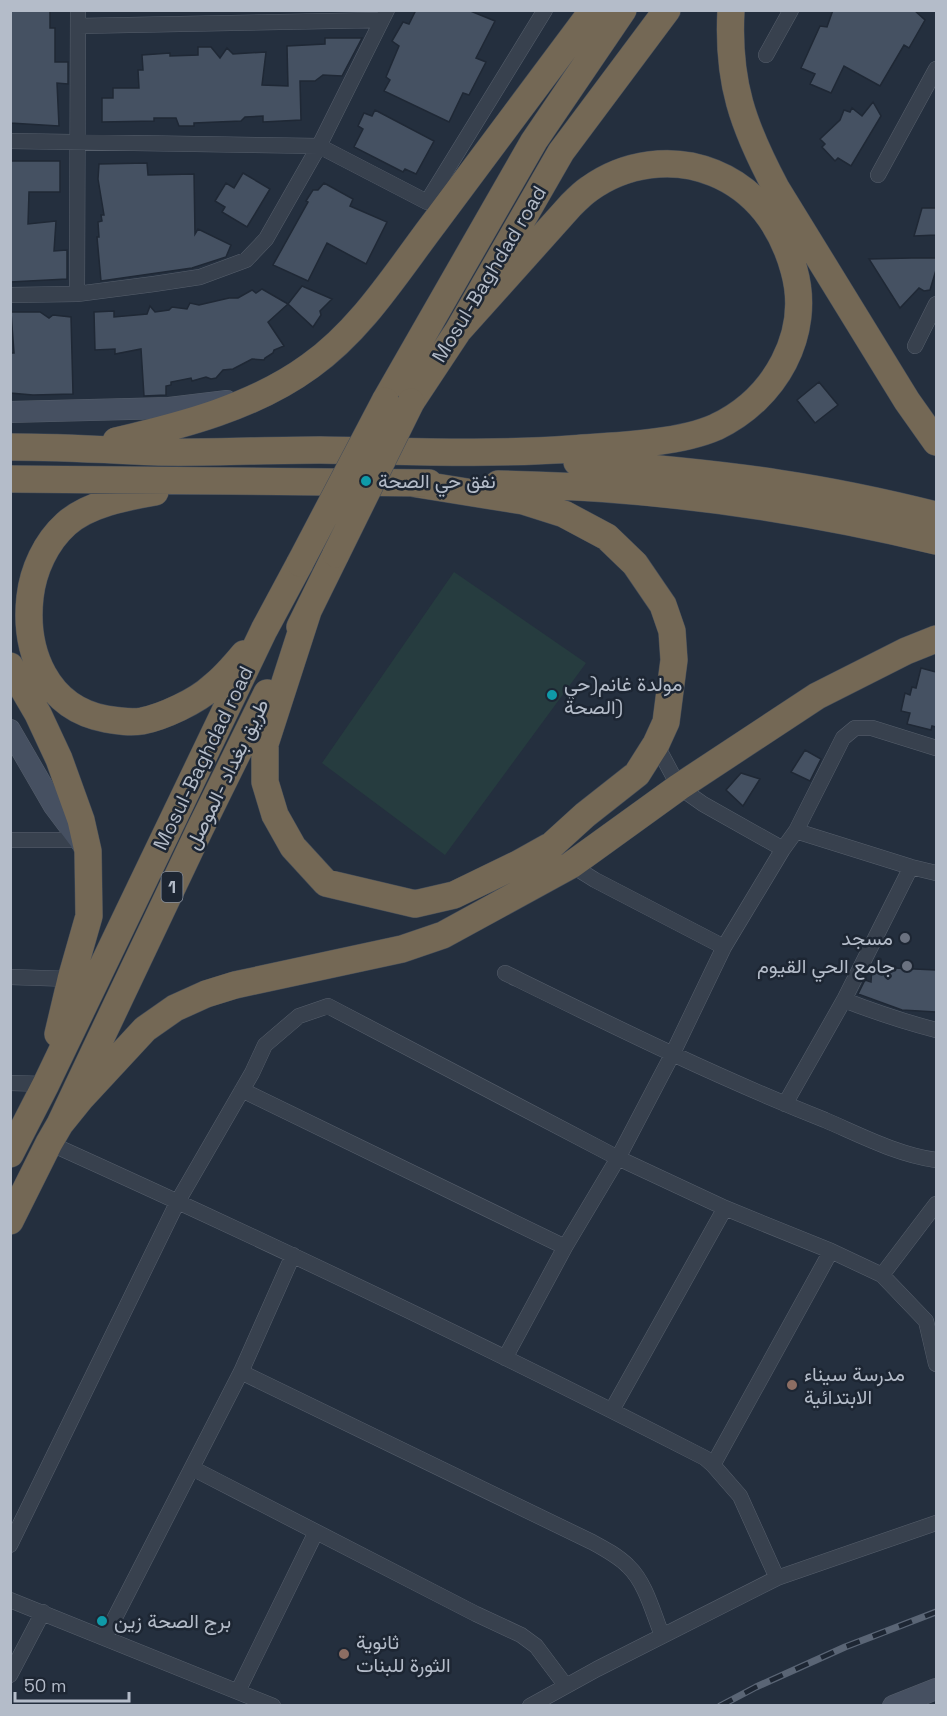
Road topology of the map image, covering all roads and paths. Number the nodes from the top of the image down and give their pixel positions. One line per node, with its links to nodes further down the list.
1 (545, 10): 13 (street)
2 (593, 10): 20 (highway)
3 (623, 10): 21 (highway)
4 (667, 10): 18 (highway, Mosul-Baghdad road)
5 (731, 10): 23 (highway)
6 (791, 10): 9 (street)
7 (385, 15): 8 (street); 13 (street)
8 (78, 18): 12 (street)
9 (766, 55)
10 (936, 69): 14 (street)
11 (10, 141): 12 (street)
12 (78, 142): 13 (street); 15 (street)
13 (319, 146): 15 (street)
14 (878, 175)
15 (78, 294): 16 (street)
16 (10, 295)
17 (936, 304): 19 (street)
18 (458, 331): 21 (highway, Mosul-Baghdad road / 1); 26 (highway)
19 (915, 346)
20 (260, 396): 22 (main road); 25 (highway)
21 (398, 401): 32 (highway, Mosul-Baghdad road / 1, bridge); 34 (highway, Mosul-Baghdad road, bridge)
22 (10, 412)
23 (936, 442)
24 (10, 447): 25 (highway)
25 (76, 447): 26 (highway)
26 (474, 453): 30 (highway)
27 (10, 479): 28 (highway)
28 (239, 482): 29 (highway); 34 (highway)
29 (411, 483): 31 (highway); 38 (highway)
30 (936, 515)
31 (936, 541)
32 (336, 554): 33 (highway, طريق بغداد -الموصل / 1)
33 (308, 611): 38 (highway); 59 (highway, طريق بغداد -الموصل / 1)
34 (264, 630): 56 (highway, Mosul-Baghdad road)
35 (936, 639): 40 (highway)
36 (10, 666): 43 (highway)
37 (10, 730): 43 (main road)
38 (656, 744): 40 (street)
39 (936, 748): 41 (street)
40 (679, 787): 44 (street); 45 (highway)
41 (796, 831): 44 (street); 46 (street)
42 (10, 840): 43 (street)
43 (85, 846): 51 (highway)
44 (783, 849): 48 (street)
45 (571, 865): 48 (street); 59 (highway)
46 (911, 867): 47 (street); 52 (street)
47 (936, 873)
48 (724, 948): 54 (street)
49 (505, 973): 54 (street)
50 (10, 977): 51 (street)
51 (71, 979): 56 (highway)
52 (844, 1000): 53 (street); 58 (street)
53 (936, 1030)
54 (672, 1055): 58 (street); 61 (street)
55 (10, 1083): 56 (street)
56 (46, 1084): 60 (highway)
57 (242, 1090): 61 (street); 63 (street); 67 (street)
58 (785, 1104): 62 (street)
59 (55, 1133): 63 (street); 66 (highway, طريق بغداد -الموصل / 1)
60 (10, 1154)
61 (618, 1158): 65 (street); 67 (street)
62 (936, 1160)
63 (178, 1201): 69 (street); 80 (street)
64 (936, 1204): 70 (street)
65 (725, 1208): 68 (street); 75 (street)
66 (10, 1221)
67 (565, 1247): 72 (street)
68 (831, 1251): 70 (street); 76 (street)
69 (293, 1256): 72 (street); 74 (street)
70 (882, 1275): 71 (street)
71 (931, 1320): 73 (street)
72 (505, 1358): 75 (street)
73 (936, 1364)
74 (241, 1372): 77 (street); 84 (street)
75 (612, 1410): 76 (street)
76 (713, 1465): 81 (street)
77 (192, 1468): 79 (street); 85 (street)
78 (936, 1523): 81 (street)
79 (316, 1532): 87 (street); 89 (street)
80 (10, 1545)
81 (777, 1578): 84 (street)
82 (10, 1600): 83 (street)
83 (43, 1612): 85 (street); 86 (street)
84 (662, 1635): 87 (street)
85 (105, 1637): 89 (street)
86 (10, 1675)
87 (566, 1686): 91 (street)
88 (936, 1689): 92 (main road)
89 (238, 1691): 90 (street)
90 (273, 1706)
91 (530, 1706)
92 (893, 1706)

